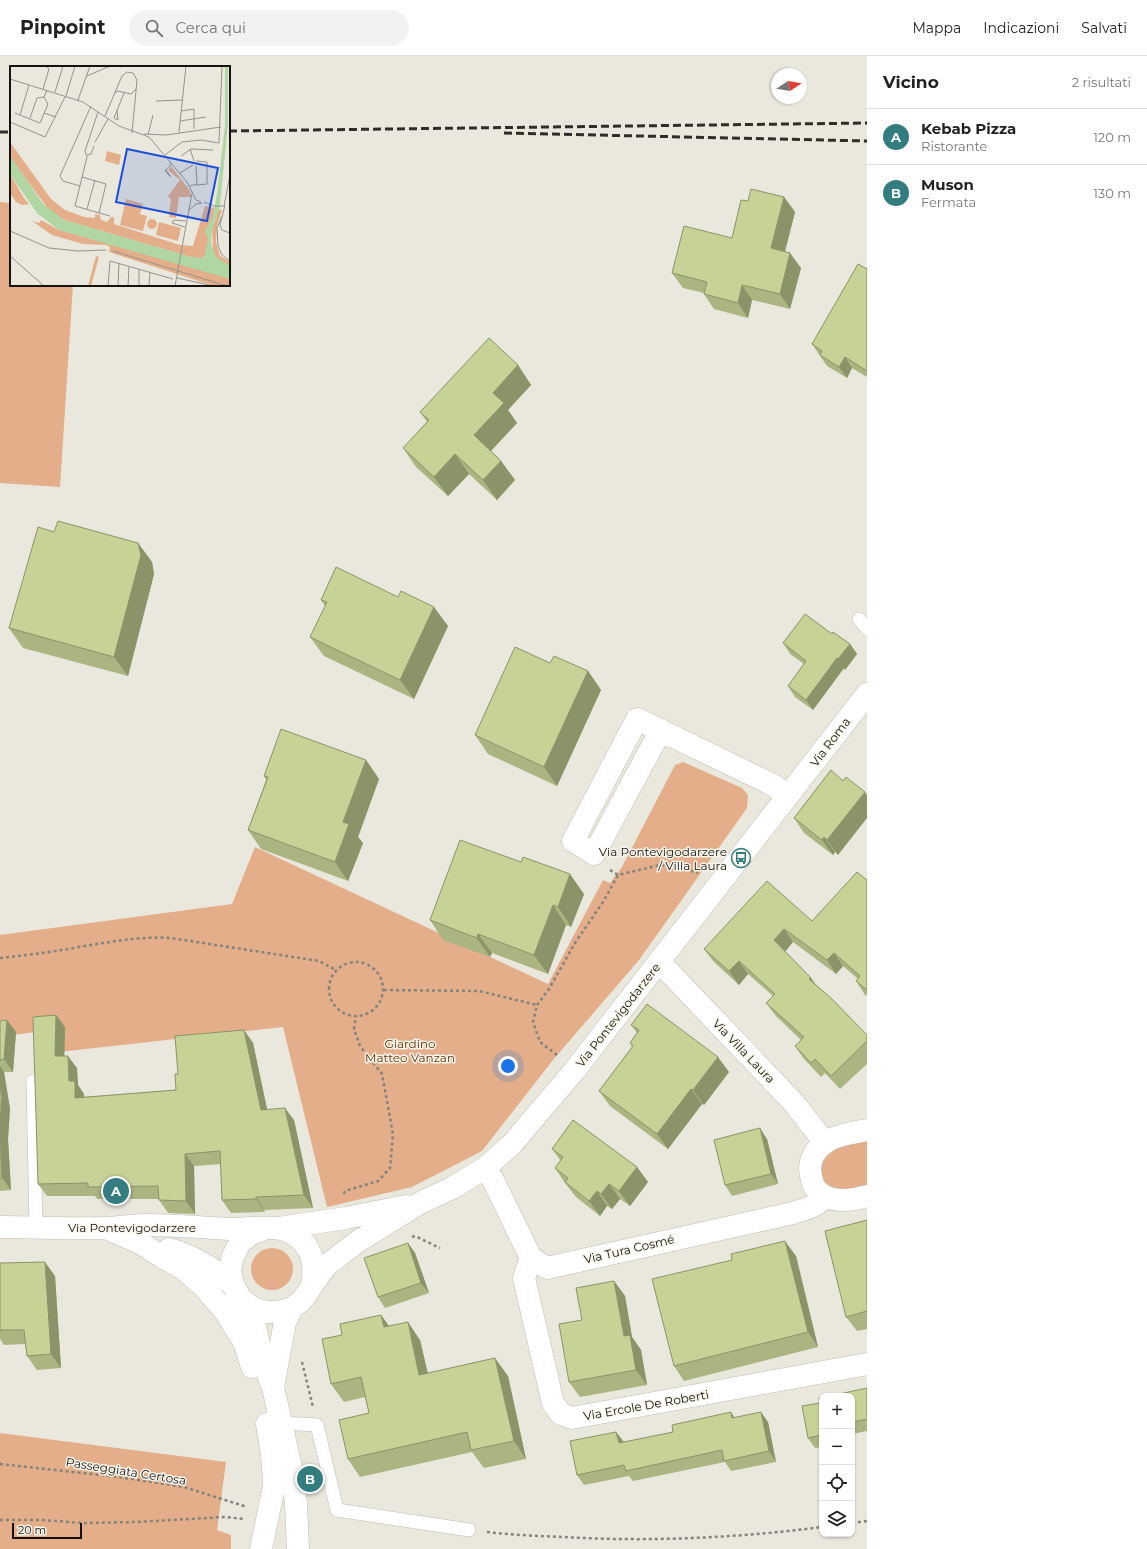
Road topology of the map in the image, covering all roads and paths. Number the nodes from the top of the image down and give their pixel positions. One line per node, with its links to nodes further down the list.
1 (859, 619): 2 (lane)
2 (867, 629)
3 (867, 694): 5 (main road, Via Roma)
4 (661, 730): 4 (main road); 6 (main road)
5 (808, 771): 6 (main road, Via Pontevigodarzere)
6 (787, 796): 7 (main road, Via Pontevigodarzere)
7 (722, 882): 9 (main road, Via Pontevigodarzere); 12 (path)
8 (0, 958): 10 (path)
9 (659, 962): 17 (main road, Via Villa Laura); 18 (main road, Via Pontevigodarzere)
10 (336, 970): 11 (path); 13 (path)
11 (383, 990): 12 (path); 13 (path)
12 (538, 1005): 14 (path)
13 (356, 1016): 19 (path)
14 (557, 1054)
15 (33, 1081): 24 (lane)
16 (867, 1130): 17 (main road)
17 (825, 1143): 20 (main road)
18 (484, 1168): 22 (main road, Via Pontevigodarzere); 30 (main road)
19 (344, 1196)
20 (824, 1196): 21 (main road); 30 (main road, Via Tura Cosmé)
21 (867, 1196)
22 (420, 1203): 26 (main road, Via Pontevigodarzere); 31 (main road, Via Pontevigodarzere)
23 (0, 1227): 24 (main road, Via Pontevigodarzere)
24 (36, 1227): 25 (main road, Via Pontevigodarzere)
25 (107, 1228): 26 (main road, Via Pontevigodarzere); 28 (main road)
26 (272, 1228): 31 (main road, Via Pontevigodarzere); 32 (main road, Via Pontevigodarzere)
27 (408, 1238): 29 (path)
28 (142, 1244): 32 (main road, Via Pontevigodarzere); 38 (main road)
29 (440, 1248)
30 (530, 1258): 35 (main road, Via Ercole De Roberti)
31 (312, 1285): 33 (main road, Via Pontevigodarzere)
32 (238, 1292): 33 (main road, Via Pontevigodarzere); 36 (main road, Via Pontevigodarzere)
33 (292, 1308): 36 (main road, Via Pontevigodarzere)
34 (301, 1356): 37 (path)
35 (867, 1364)
36 (273, 1388): 38 (main road, Via Pontevigodarzere)
37 (317, 1425): 38 (lane); 46 (lane)
38 (277, 1428): 47 (main road, Via Pontevigodarzere); 48 (main road, Via Pontevigodarzere)
39 (0, 1464): 40 (path, Passeggiata Certosa)
40 (247, 1507)
41 (225, 1517): 42 (path)
42 (0, 1520)
43 (867, 1521): 44 (path)
44 (855, 1523)
45 (819, 1527): 46 (path)
46 (469, 1530)
47 (261, 1549)
48 (298, 1549)

